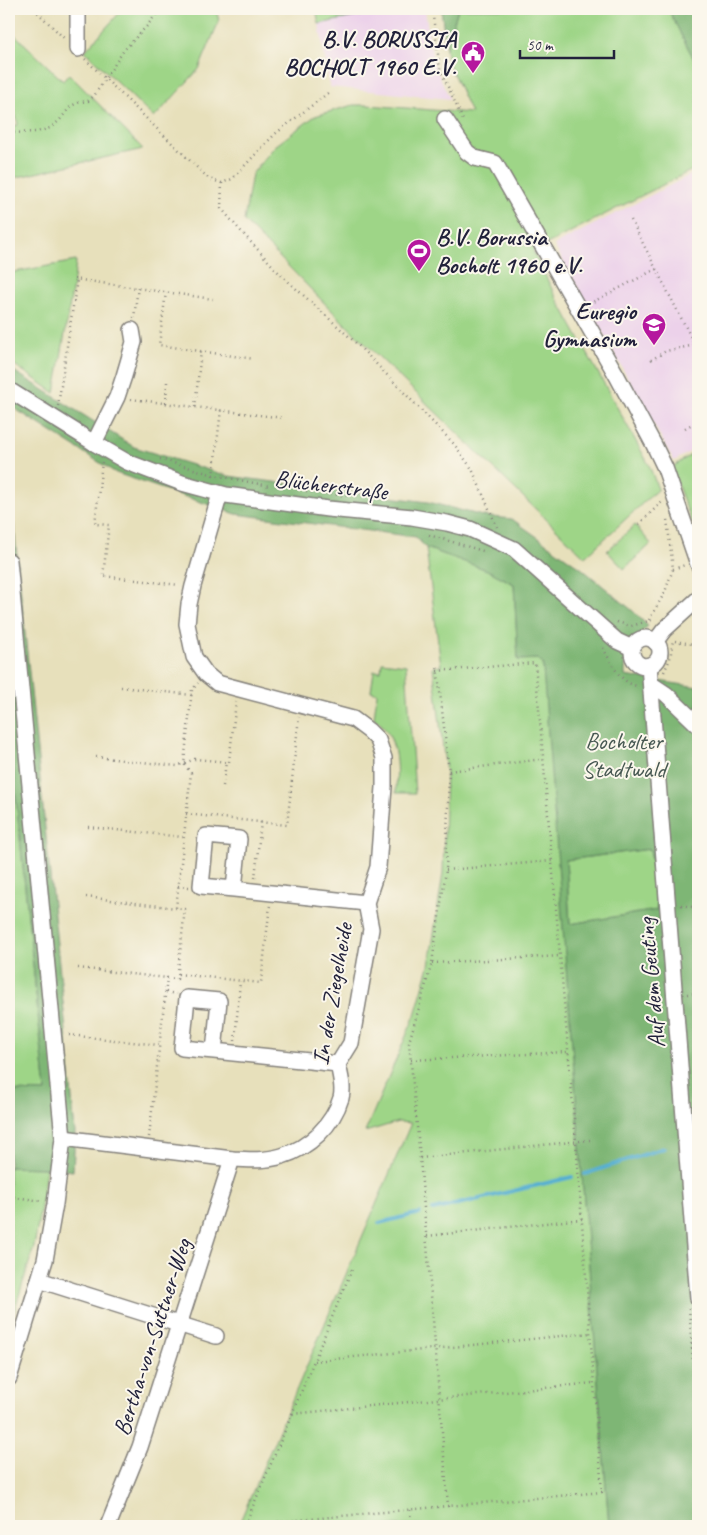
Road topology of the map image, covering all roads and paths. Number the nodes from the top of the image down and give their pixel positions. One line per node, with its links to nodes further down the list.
1 (34, 9): 5 (path)
2 (78, 9): 6 (street)
3 (160, 9): 7 (path)
4 (432, 9): 10 (path)
5 (65, 40)
6 (81, 54): 7 (path)
7 (105, 78): 11 (path); 12 (path)
8 (328, 92): 12 (path)
9 (445, 119): 18 (street)
10 (464, 122)
11 (9, 133)
12 (222, 183): 42 (path)
13 (631, 220): 14 (path)
14 (656, 269): 18 (path); 20 (path)
15 (138, 287): 16 (path); 19 (path); 30 (path)
16 (166, 292): 17 (path); 21 (path)
17 (213, 299)
18 (579, 310): 45 (street)
19 (132, 330): 27 (street)
20 (695, 345): 22 (path); 24 (path)
21 (201, 351): 23 (path); 29 (path)
22 (698, 351)
23 (254, 359)
24 (651, 360)
25 (168, 382): 28 (path)
26 (9, 390): 35 (street, Blücherstraße)
27 (117, 397): 28 (path); 35 (street)
28 (166, 403): 29 (path)
29 (195, 407): 31 (path)
30 (57, 410)
31 (221, 410): 32 (path); 37 (path)
32 (283, 418)
33 (698, 421): 34 (path)
34 (685, 428)
35 (94, 443): 37 (street, Blücherstraße)
36 (102, 460): 46 (path)
37 (216, 493): 46 (street); 53 (street, Blücherstraße)
38 (666, 507): 40 (path)
39 (667, 516): 48 (path)
40 (639, 524)
41 (421, 533): 43 (path)
42 (500, 534)
43 (486, 552)
44 (9, 561): 97 (street)
45 (698, 564)
46 (193, 586): 57 (street)
47 (698, 599): 50 (street)
48 (648, 622)
49 (674, 641): 51 (path)
50 (655, 642): 53 (street); 54 (street)
51 (698, 645)
52 (602, 646): 58 (path)
53 (632, 648): 54 (street)
54 (650, 665): 58 (street, Auf dem Geuting)
55 (437, 666): 56 (path)
56 (437, 671): 65 (path); 68 (path)
57 (206, 674): 60 (street, In der Ziegelheide); 61 (path)
58 (643, 685): 63 (street); 80 (street, Auf dem Geuting)
59 (121, 687): 61 (path)
60 (237, 688): 62 (street, In der Ziegelheide); 66 (path)
61 (192, 695): 67 (path)
62 (300, 705): 71 (path); 81 (street, In der Ziegelheide)
63 (698, 725)
64 (96, 757): 67 (path)
65 (543, 759): 68 (path); 74 (path)
66 (226, 762): 67 (path); 69 (path)
67 (184, 764): 70 (path)
68 (449, 771): 75 (path)
69 (224, 786)
70 (186, 814): 71 (path); 73 (path)
71 (262, 822): 77 (path)
72 (88, 827): 73 (path)
73 (183, 837): 82 (path)
74 (552, 862): 75 (path); 84 (path)
75 (446, 870): 85 (path)
76 (234, 889): 77 (street)
77 (254, 891): 78 (street)
78 (271, 893): 81 (street); 89 (path)
79 (86, 897): 82 (path)
80 (667, 902): 83 (path); 109 (street, Auf dem Geuting)
81 (366, 903): 96 (street, In der Ziegelheide)
82 (176, 908): 87 (path)
83 (698, 908)
84 (560, 956): 85 (path); 93 (path)
85 (432, 963): 95 (path)
86 (78, 968): 88 (path)
87 (178, 974): 88 (path); 89 (path)
88 (167, 978): 91 (path)
89 (240, 981): 94 (path)
90 (69, 1035): 91 (path)
91 (159, 1045): 100 (path)
92 (214, 1051): 94 (street)
93 (568, 1052): 95 (path); 99 (path)
94 (234, 1053): 96 (street)
95 (411, 1060): 101 (path)
96 (338, 1064): 102 (street, In der Ziegelheide)
97 (63, 1138): 100 (street, In der Ziegelheide); 104 (street)
98 (590, 1140): 99 (path)
99 (576, 1142): 101 (path); 105 (path)
100 (148, 1148): 102 (street, In der Ziegelheide)
101 (420, 1158): 106 (path)
102 (232, 1159): 110 (street, Bertha-von-Suttner-Weg)
103 (9, 1196): 104 (path)
104 (55, 1204): 108 (street)
105 (582, 1219): 106 (path); 111 (path)
106 (426, 1236): 113 (path)
107 (352, 1269): 114 (path)
108 (40, 1280): 110 (street); 115 (street)
109 (698, 1298)
110 (179, 1324): 112 (street); 121 (street, Bertha-von-Suttner-Weg)
111 (591, 1334): 113 (path); 116 (path)
112 (216, 1336)
113 (435, 1350): 114 (path); 117 (path)
114 (314, 1361): 118 (path)
115 (9, 1378)
116 (593, 1383): 117 (path); 119 (path)
117 (439, 1398): 118 (path); 119 (path)
118 (292, 1414): 120 (path)
119 (448, 1506): 120 (path)
120 (410, 1510): 122 (path)
121 (108, 1526)
122 (411, 1526)

